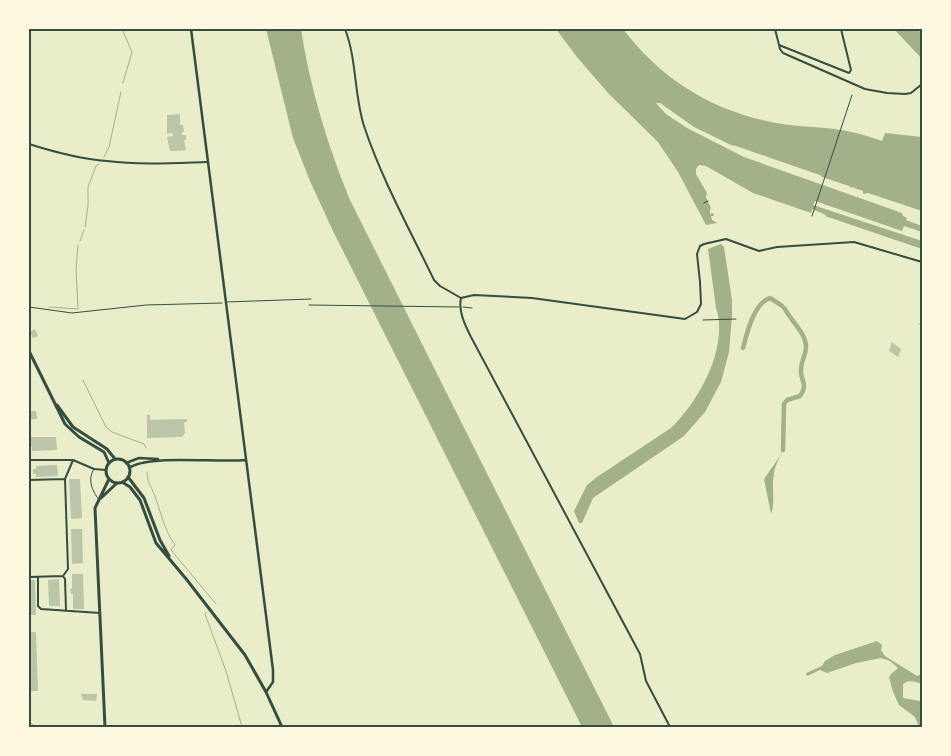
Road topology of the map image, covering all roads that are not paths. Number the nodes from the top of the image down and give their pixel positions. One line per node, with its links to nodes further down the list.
1 (191, 29): 8 (street)
2 (345, 29): 10 (street)
3 (775, 29): 5 (street)
4 (842, 29): 5 (street)
5 (779, 45): 6 (street)
6 (922, 84)
7 (29, 144): 8 (street)
8 (207, 162): 12 (street)
9 (922, 262): 10 (street)
10 (461, 298): 41 (street)
11 (311, 299): 12 (lane)
12 (225, 302): 19 (street)
13 (29, 351): 14 (main road)
14 (55, 403): 15 (main road); 20 (main road)
15 (115, 459): 20 (main road); 21 (main road)
16 (29, 460): 17 (street)
17 (73, 460): 23 (street); 26 (street)
18 (165, 460): 19 (street); 21 (street); 22 (street)
19 (246, 460): 38 (street)
20 (109, 463): 24 (main road)
21 (126, 463): 22 (main road)
22 (129, 468): 25 (main road)
23 (94, 469): 24 (street); 31 (lane)
24 (106, 470): 27 (main road)
25 (128, 476): 30 (main road); 32 (main road)
26 (65, 479): 28 (street); 33 (street)
27 (109, 479): 29 (main road); 31 (main road)
28 (29, 480)
29 (117, 482): 30 (main road); 31 (main road)
30 (122, 482): 32 (main road)
31 (99, 500): 37 (main road)
32 (172, 560): 38 (main road)
33 (63, 576): 35 (street); 36 (street)
34 (29, 577): 35 (street)
35 (38, 577): 36 (street)
36 (66, 610): 37 (street)
37 (100, 613): 39 (main road)
38 (266, 692): 40 (main road)
39 (105, 727)
40 (282, 727)
41 (670, 727)

